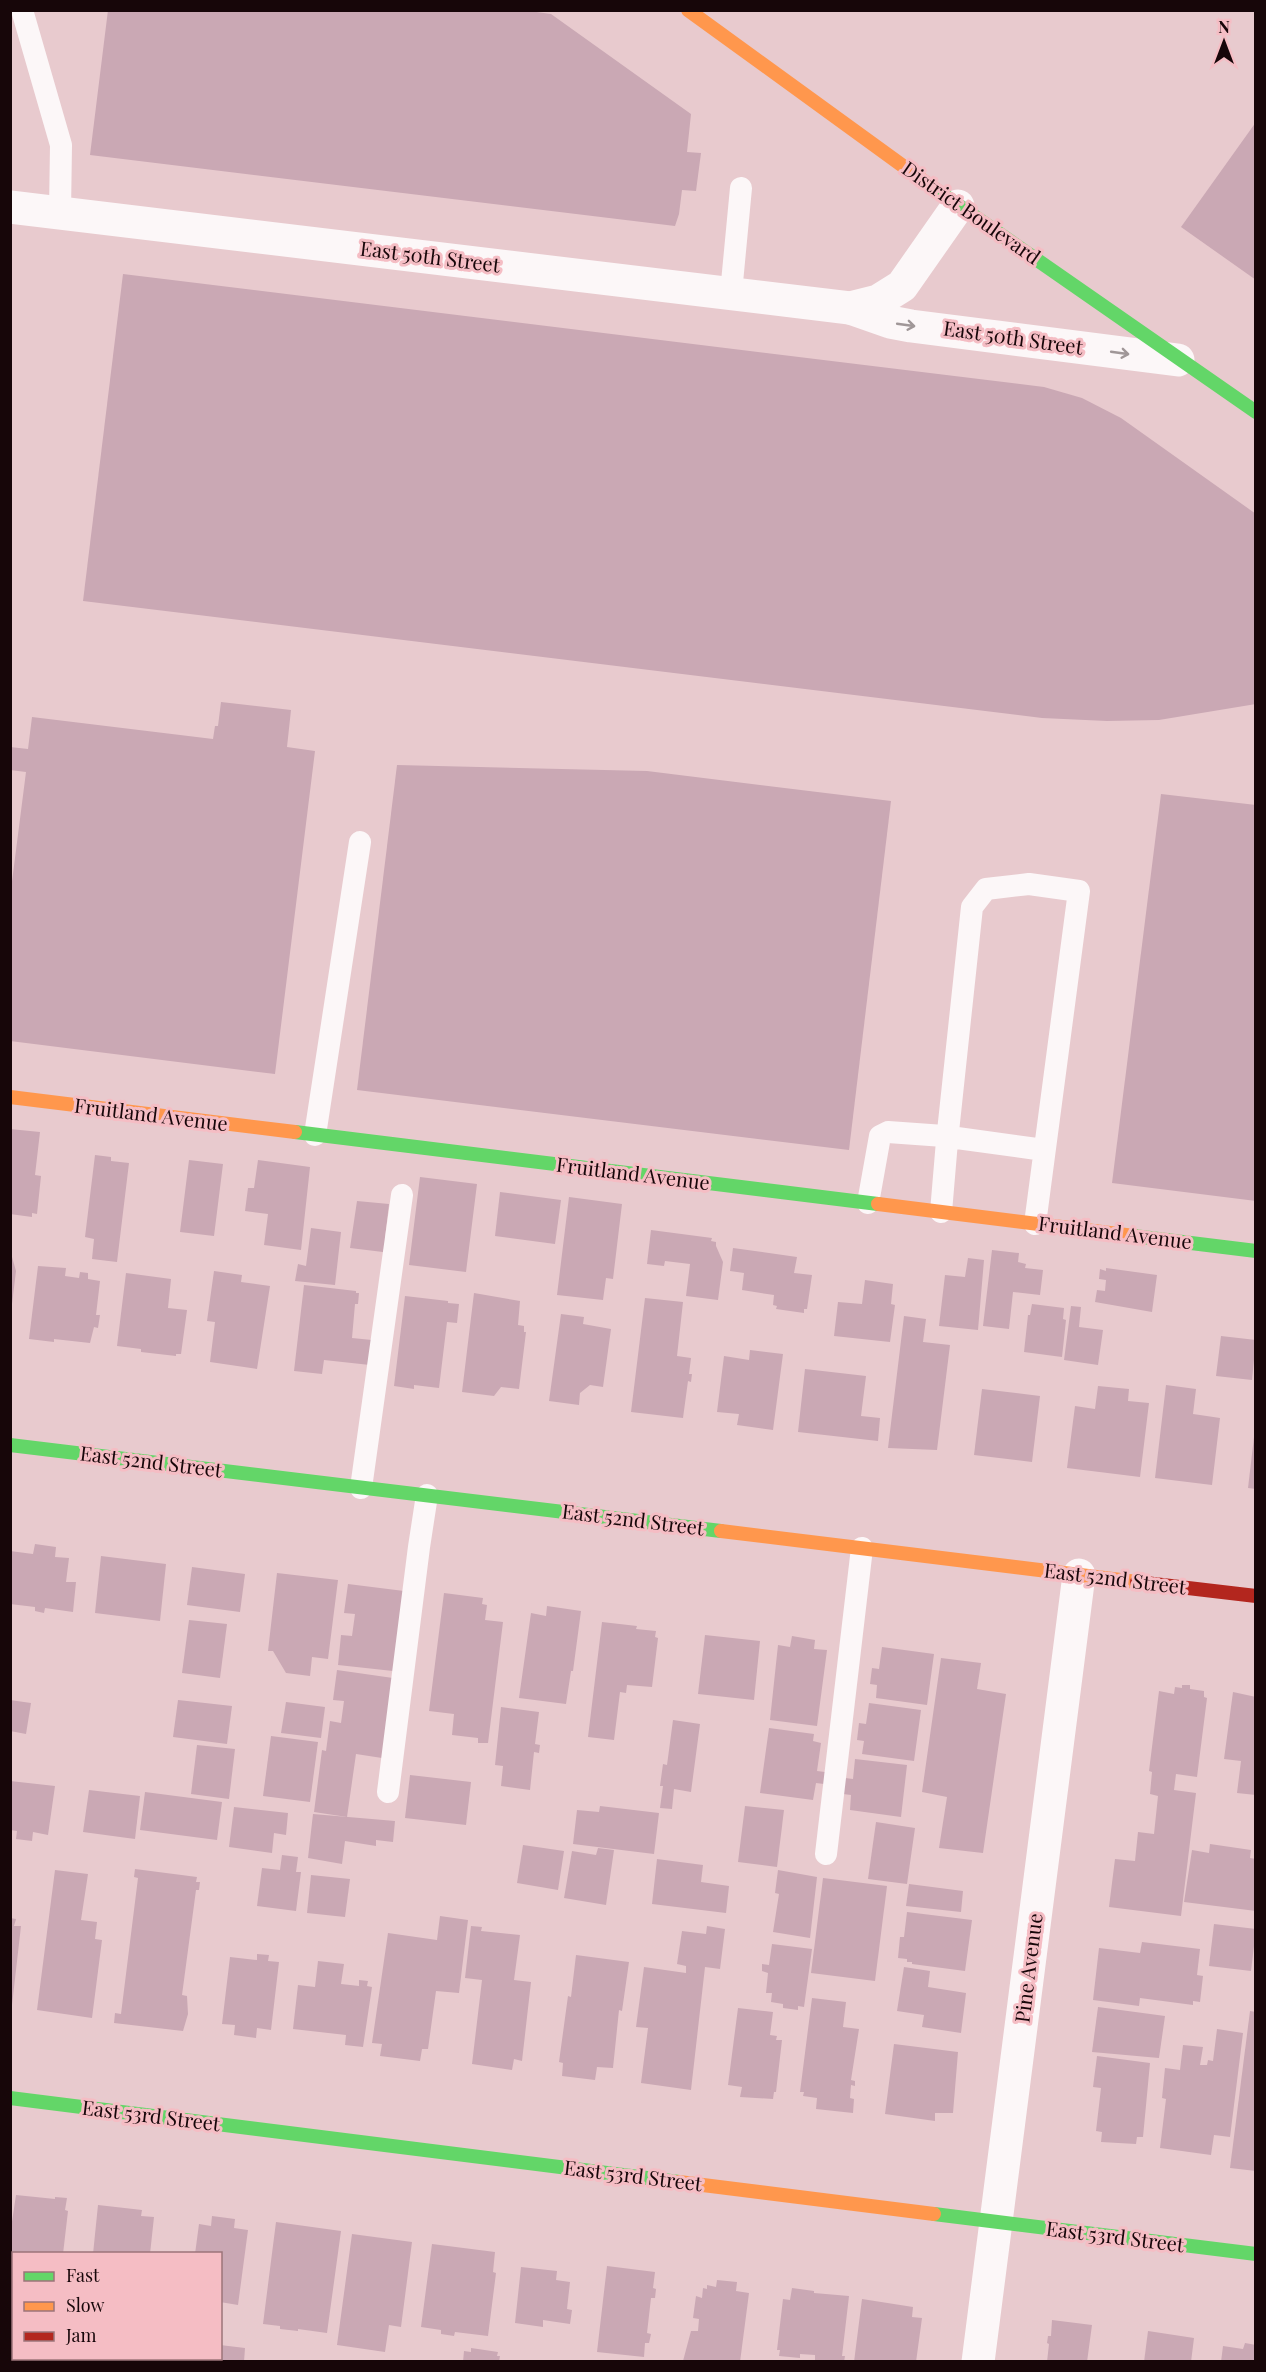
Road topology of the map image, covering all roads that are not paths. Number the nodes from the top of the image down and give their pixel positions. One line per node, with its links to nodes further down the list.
1 (22, 10): 6 (lane)
2 (688, 10): 4 (street, District Boulevard)
3 (741, 188): 7 (lane)
4 (958, 206): 8 (street, East 50th Street); 9 (street, District Boulevard)
5 (10, 207): 6 (street, East 50th Street)
6 (60, 212): 7 (street, East 50th Street)
7 (731, 293): 8 (street, East 50th Street)
8 (850, 308): 9 (street, East 50th Street, one-way to 9)
9 (1178, 360): 10 (street, District Boulevard)
10 (1256, 412)
11 (360, 842): 13 (lane)
12 (10, 1097): 13 (street, Fruitland Avenue)
13 (315, 1135): 17 (street, Fruitland Avenue)
14 (947, 1141): 15 (lane); 15 (lane); 17 (lane); 18 (lane)
15 (1044, 1150): 19 (lane)
16 (402, 1195): 22 (lane)
17 (868, 1203): 18 (street, Fruitland Avenue)
18 (941, 1212): 19 (street, Fruitland Avenue)
19 (1035, 1224): 20 (street, Fruitland Avenue)
20 (1256, 1251)
21 (10, 1445): 22 (street, East 52nd Street)
22 (361, 1488): 23 (street, East 52nd Street)
23 (427, 1495): 24 (street, East 52nd Street); 27 (lane)
24 (862, 1548): 25 (street, East 52nd Street); 28 (lane)
25 (1079, 1575): 26 (street, East 52nd Street); 30 (street, Pine Avenue)
26 (1256, 1596)
27 (388, 1792)
28 (825, 1854)
29 (10, 2098): 30 (street, East 53rd Street)
30 (996, 2222): 31 (street, East 53rd Street); 32 (street, Pine Avenue)
31 (1256, 2254)
32 (978, 2361)

